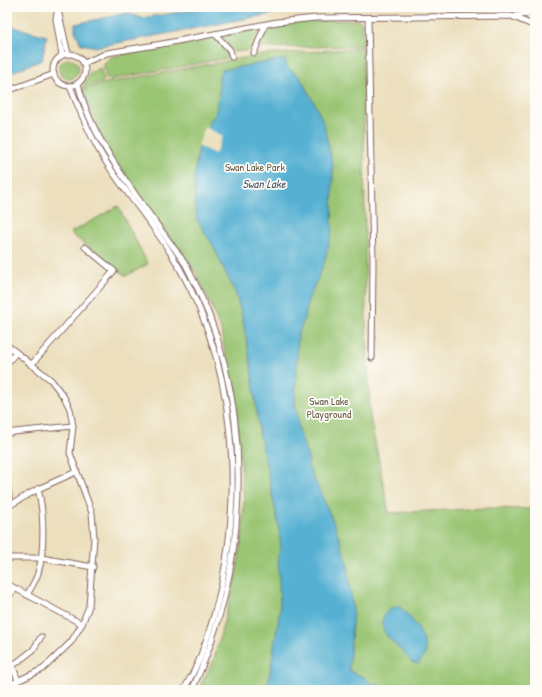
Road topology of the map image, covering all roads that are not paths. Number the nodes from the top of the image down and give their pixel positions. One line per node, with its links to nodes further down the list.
1 (48, 7): 2 (street)
2 (58, 7): 10 (street); 11 (street)
3 (535, 9): 4 (street)
4 (511, 16): 5 (street); 7 (street)
5 (368, 18): 6 (street); 25 (street)
6 (264, 25): 8 (street); 9 (street)
7 (535, 26)
8 (215, 34): 12 (street); 13 (street)
9 (254, 53)
10 (68, 54): 11 (street); 13 (street)
11 (62, 55): 14 (street)
12 (232, 57)
13 (84, 63): 15 (street)
14 (54, 74): 16 (street); 17 (street)
15 (78, 83): 16 (street); 18 (street)
16 (70, 86): 18 (street)
17 (7, 91)
18 (102, 150): 19 (street)
19 (157, 227): 21 (street); 22 (street)
20 (85, 247): 27 (street)
21 (208, 311): 22 (street); 30 (street)
22 (202, 314): 30 (street)
23 (7, 345): 24 (street)
24 (16, 353): 26 (street); 27 (street)
25 (372, 358)
26 (7, 363)
27 (32, 365): 28 (street)
28 (73, 426): 29 (street); 31 (street)
29 (7, 434)
30 (234, 452): 42 (street)
31 (76, 472): 33 (street); 37 (street)
32 (7, 480): 34 (street)
33 (38, 489): 34 (street); 36 (street)
34 (8, 506)
35 (7, 558): 36 (street)
36 (41, 558): 37 (street); 40 (street)
37 (93, 567): 43 (street)
38 (7, 584): 39 (street)
39 (15, 589): 40 (street); 41 (street)
40 (27, 595): 43 (street)
41 (7, 598)
42 (221, 598): 47 (street); 48 (street)
43 (82, 624): 49 (street)
44 (41, 637): 46 (street)
45 (7, 662): 46 (street)
46 (11, 667): 49 (street)
47 (191, 677): 48 (street); 51 (street)
48 (197, 679): 52 (street)
49 (18, 680): 50 (street)
50 (7, 686)
51 (184, 690)
52 (192, 690)

